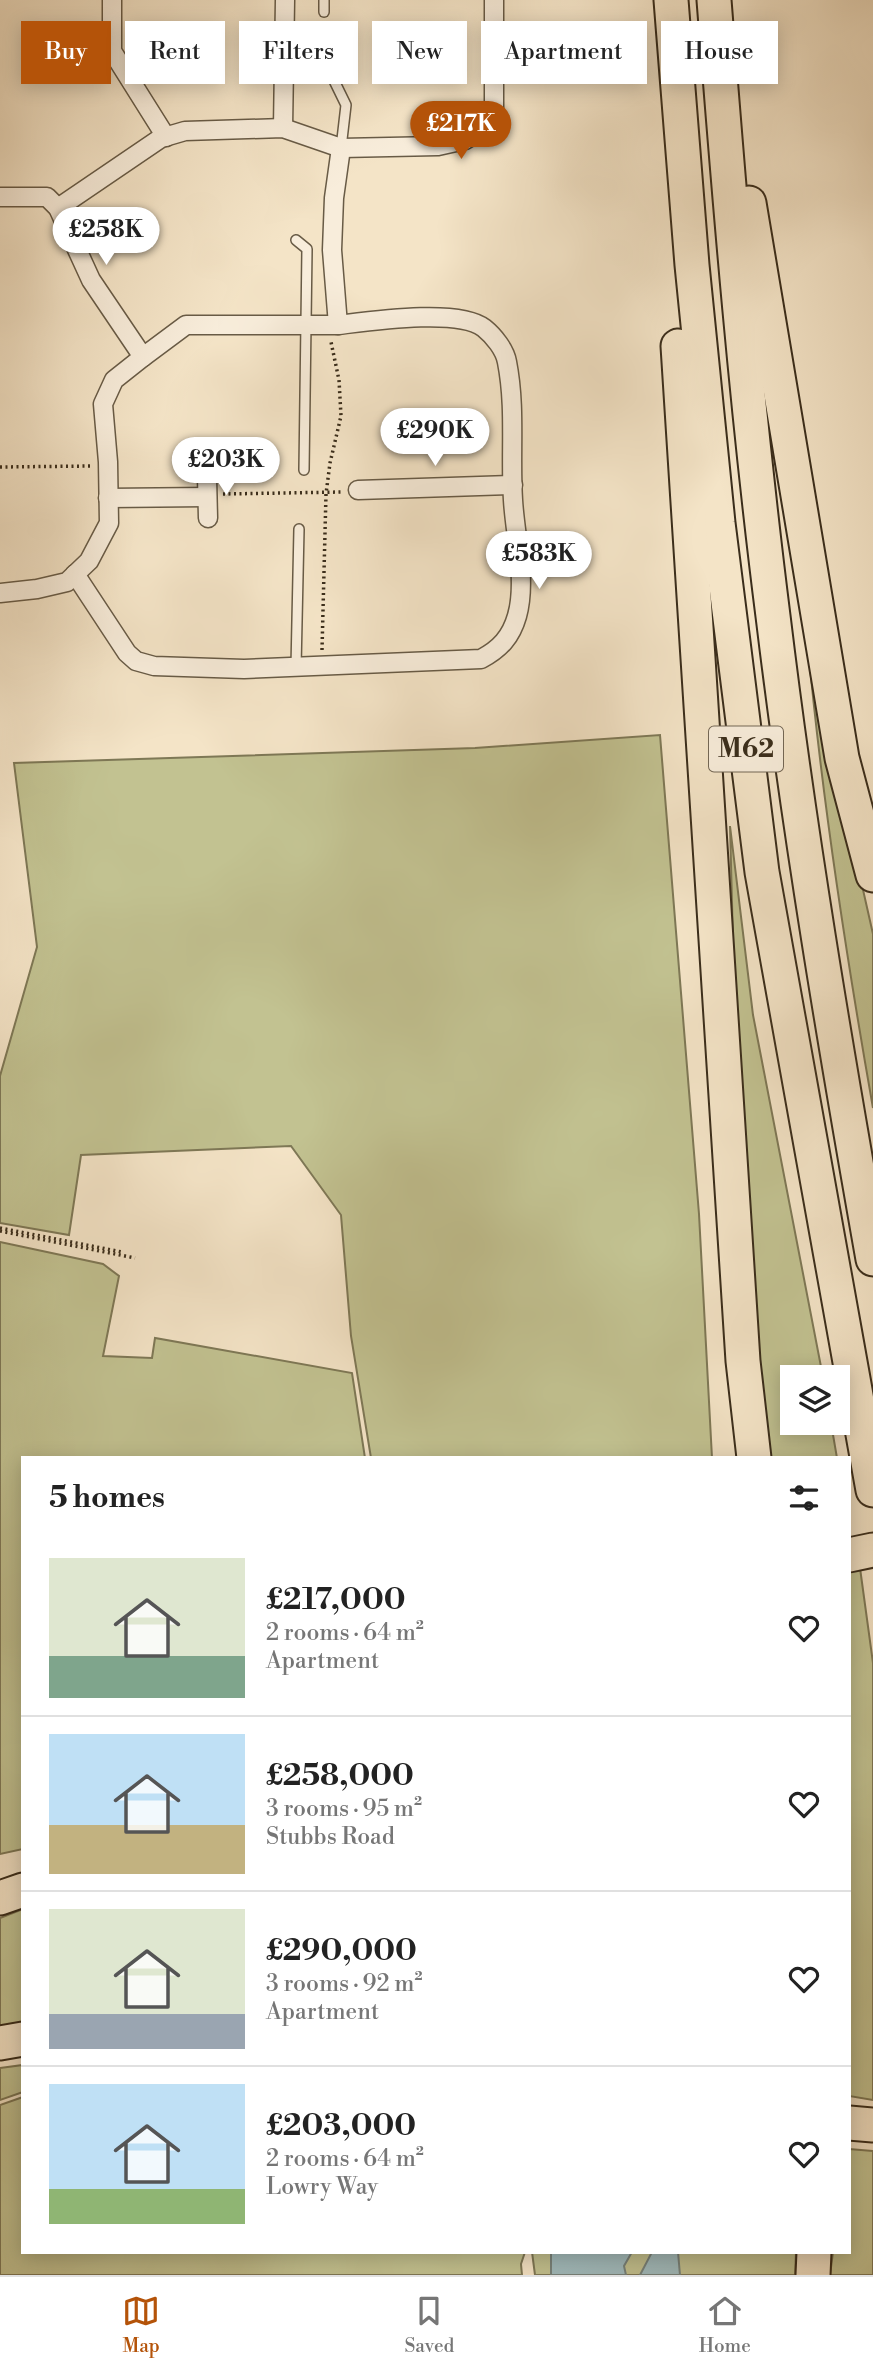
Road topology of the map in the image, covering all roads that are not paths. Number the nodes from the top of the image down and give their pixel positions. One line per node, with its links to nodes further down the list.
1 (112, 0): 10 (street)
2 (285, 0): 9 (street)
3 (324, 0): 7 (lane)
4 (494, 0): 11 (street)
5 (668, 0): 29 (highway, M62); 30 (highway, M62)
6 (715, 0): 27 (highway, M62); 28 (highway, M62)
7 (324, 12)
8 (336, 84): 11 (lane)
9 (283, 128): 10 (street); 11 (street)
10 (166, 137): 13 (street)
11 (341, 148): 16 (street)
12 (0, 197): 13 (street)
13 (52, 202): 17 (street)
14 (296, 240): 15 (lane)
15 (307, 325): 16 (street); 17 (street); 18 (lane)
16 (333, 325): 19 (street)
17 (143, 357): 21 (street)
18 (304, 470)
19 (513, 485): 20 (street); 26 (street)
20 (358, 490)
21 (108, 498): 22 (street); 24 (street)
22 (208, 518)
23 (299, 529): 26 (lane)
24 (75, 574): 25 (street); 26 (street)
25 (0, 593)
26 (296, 667)
27 (873, 875)
28 (873, 1259)
29 (754, 1456)
30 (873, 1490)
31 (873, 1550): 32 (highway)
32 (851, 1555)
33 (21, 1891): 34 (highway)
34 (0, 1898)
35 (21, 2039): 36 (highway)
36 (0, 2043)
37 (851, 2123): 38 (highway)
38 (873, 2125)
39 (814, 2254): 40 (highway)
40 (813, 2275)

